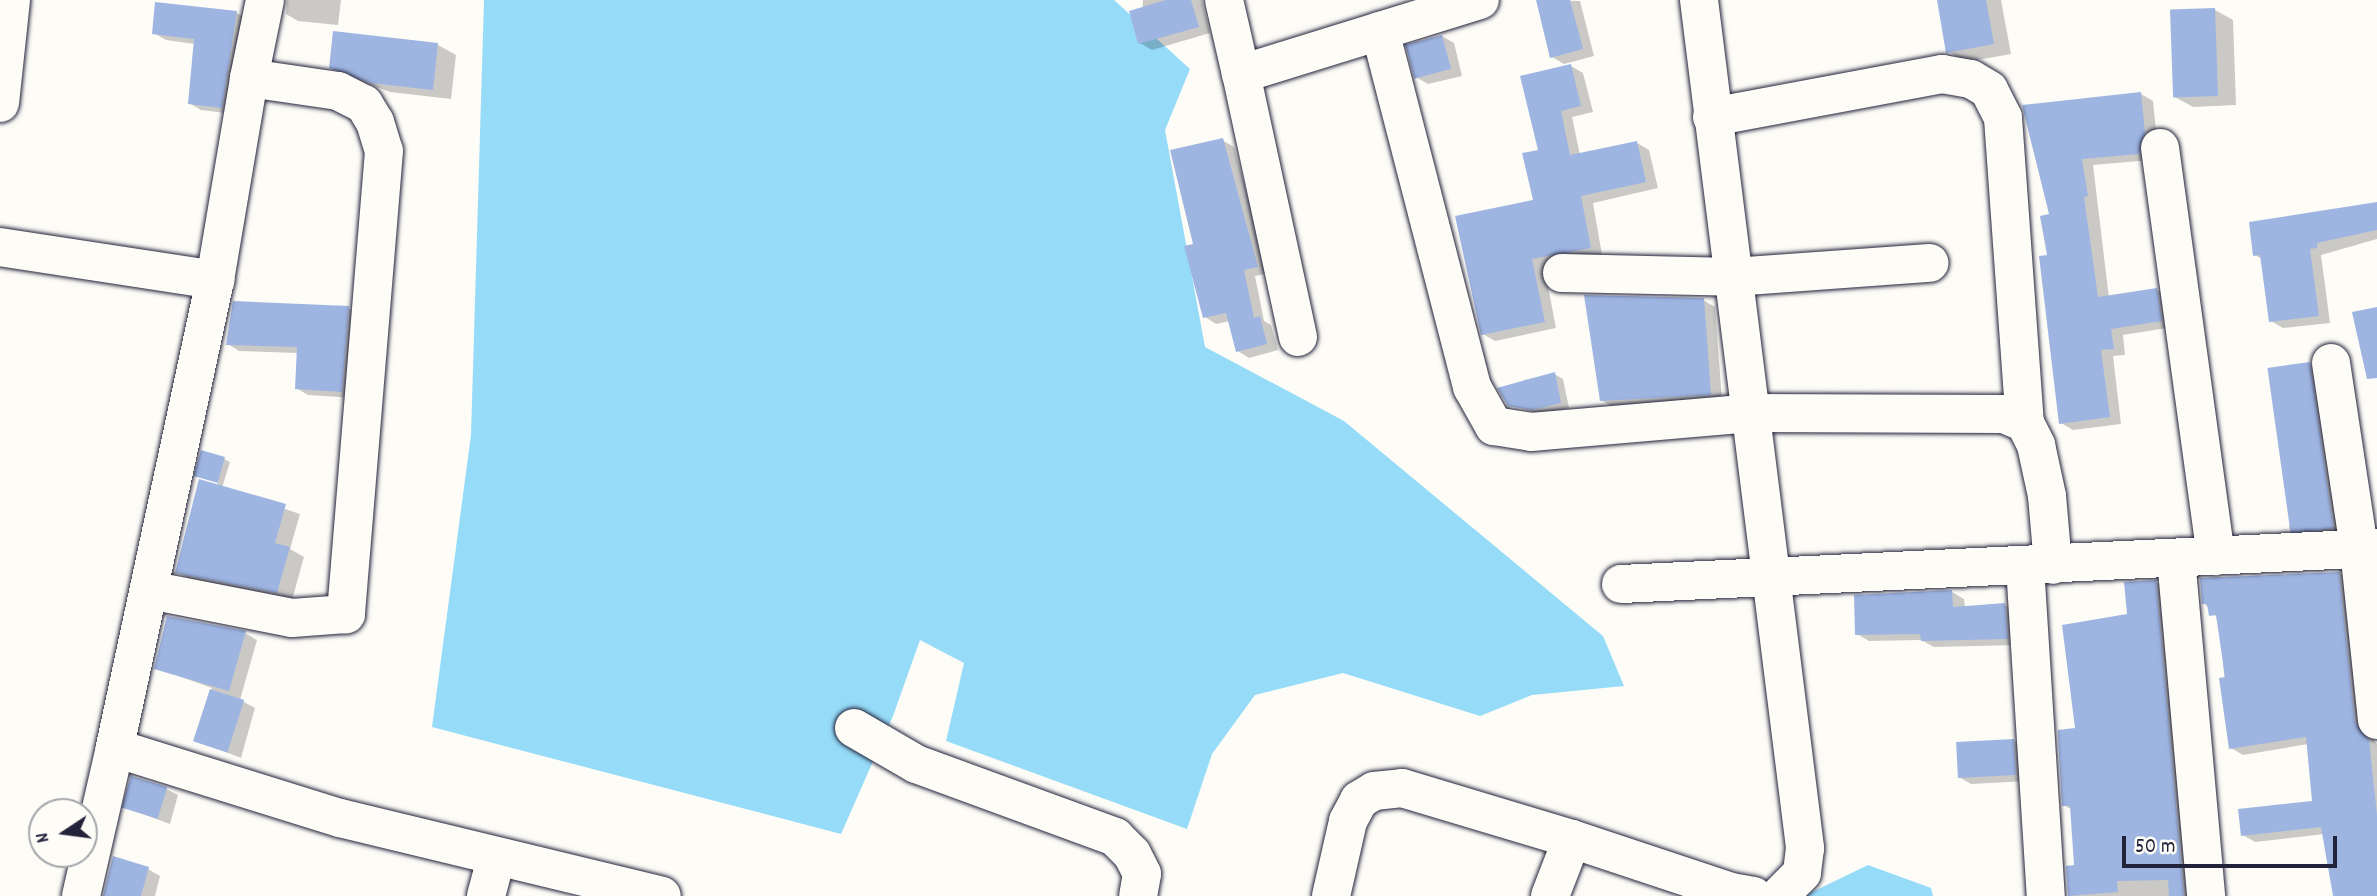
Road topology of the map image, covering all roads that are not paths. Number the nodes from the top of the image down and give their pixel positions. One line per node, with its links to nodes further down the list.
1 (11, 0): 9 (street)
2 (265, 0): 8 (street)
3 (1224, 0): 7 (street)
4 (1699, 0): 10 (street)
5 (1469, 2): 6 (street)
6 (1380, 31): 7 (street); 19 (street)
7 (1241, 74): 17 (street)
8 (249, 78): 16 (street); 27 (street)
9 (0, 103)
10 (1712, 117): 15 (street); 20 (street)
11 (2160, 148): 22 (street)
12 (0, 247): 16 (street)
13 (1930, 263): 15 (street)
14 (1562, 273): 15 (street)
15 (1733, 277): 19 (street)
16 (215, 280): 27 (street)
17 (1298, 337)
18 (2331, 363): 21 (street)
19 (1751, 413): 20 (street); 25 (street)
20 (2025, 423): 24 (street)
21 (2368, 548): 22 (street); 28 (street)
22 (2216, 556): 23 (street)
23 (2176, 558): 24 (street); 42 (street)
24 (2039, 566): 25 (street); 41 (street)
25 (1772, 574): 26 (street); 40 (street)
26 (1621, 584)
27 (149, 590): 30 (street)
28 (2377, 720)
29 (854, 728): 36 (street)
30 (115, 748): 32 (street); 33 (street)
31 (1572, 839): 37 (street); 38 (street); 39 (street)
32 (496, 859): 34 (street); 35 (street)
33 (81, 896)
34 (486, 896)
35 (662, 896)
36 (1139, 896)
37 (1331, 896)
38 (1550, 896)
39 (1754, 896)
40 (1779, 896)
41 (2046, 896)
42 (2206, 896)

